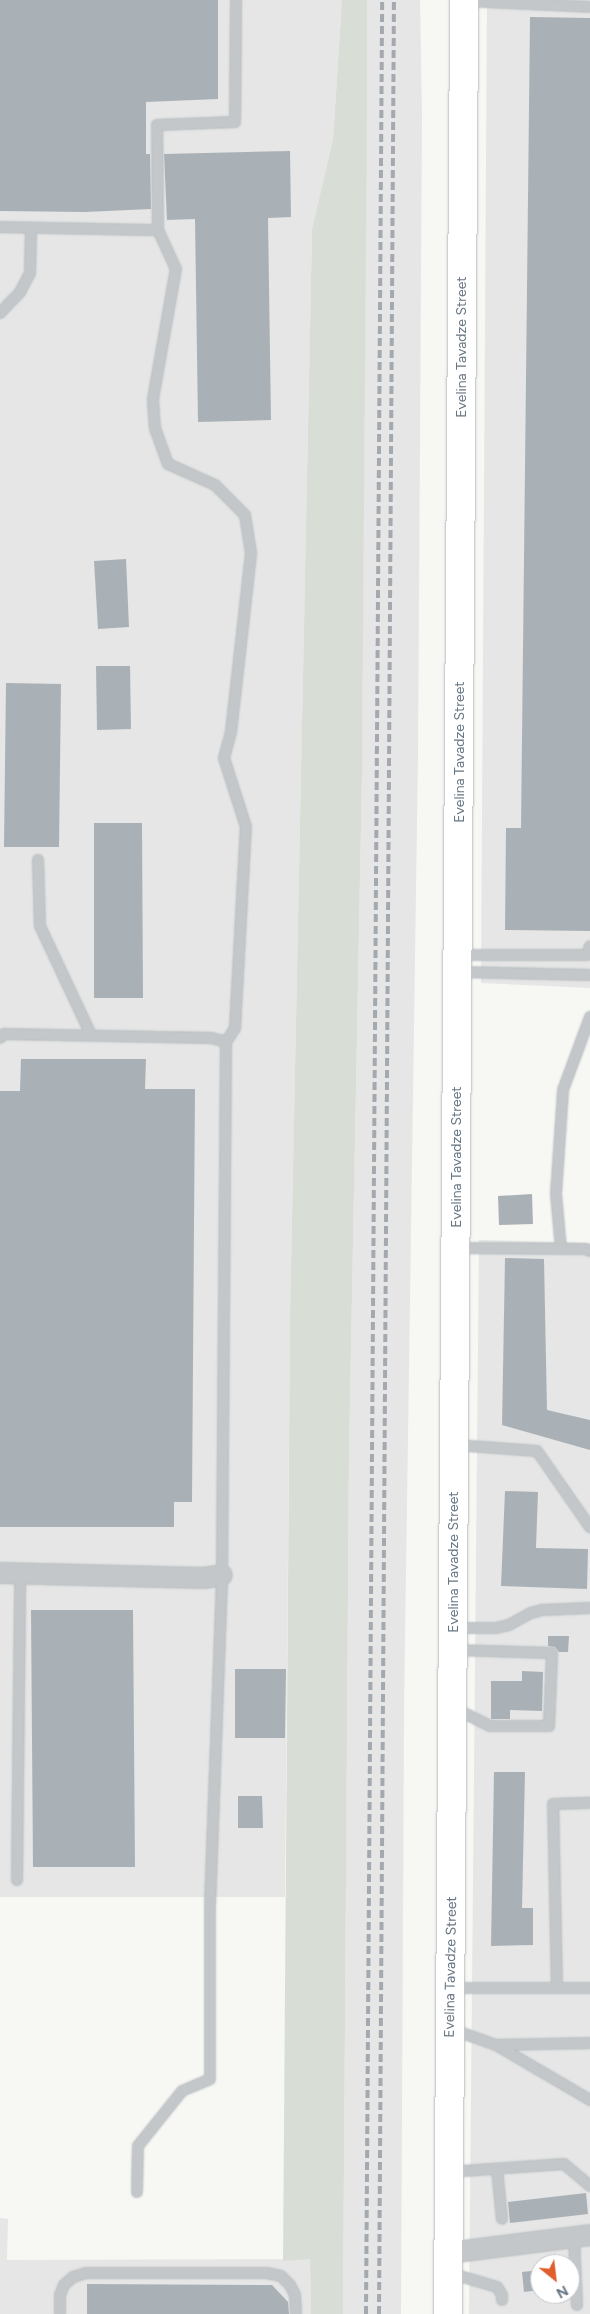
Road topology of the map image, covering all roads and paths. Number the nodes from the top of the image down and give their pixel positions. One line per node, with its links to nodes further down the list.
1 (236, 0): 6 (lane)
2 (464, 1): 3 (lane); 10 (main road, Evelina Tavadze Street)
3 (590, 7)
4 (0, 227): 5 (lane)
5 (31, 228): 6 (lane); 7 (lane)
6 (158, 230): 15 (lane)
7 (0, 313)
8 (38, 860): 13 (lane)
9 (590, 946): 10 (lane)
10 (458, 964): 11 (lane); 16 (main road, Evelina Tavadze Street)
11 (590, 975)
12 (590, 1017): 17 (lane)
13 (91, 1036): 14 (lane); 15 (lane)
14 (0, 1038)
15 (226, 1042): 23 (lane)
16 (456, 1248): 17 (lane); 19 (main road, Evelina Tavadze Street)
17 (561, 1249): 18 (lane)
18 (590, 1252)
19 (455, 1444): 20 (lane); 25 (main road, Evelina Tavadze Street)
20 (590, 1527)
21 (0, 1573): 22 (street)
22 (20, 1573): 23 (street); 28 (lane)
23 (222, 1575): 39 (lane)
24 (590, 1608): 25 (lane)
25 (454, 1639): 26 (main road, Evelina Tavadze Street); 26 (lane)
26 (453, 1708): 29 (main road, Evelina Tavadze Street)
27 (590, 1803): 30 (lane)
28 (16, 1880)
29 (451, 1988): 30 (lane); 32 (main road, Evelina Tavadze Street)
30 (557, 1988): 31 (lane)
31 (590, 1988)
32 (450, 2029): 34 (lane); 37 (main road, Evelina Tavadze Street)
33 (590, 2043): 34 (lane)
34 (496, 2045): 35 (lane)
35 (590, 2100)
36 (497, 2169): 37 (lane); 38 (lane); 40 (lane)
37 (449, 2172): 42 (main road, Evelina Tavadze Street)
38 (590, 2186)
39 (136, 2192)
40 (502, 2219)
41 (582, 2236): 42 (street); 44 (lane)
42 (448, 2262): 43 (lane); 47 (main road, Evelina Tavadze Street)
43 (502, 2300)
44 (576, 2305)
45 (60, 2314): 46 (lane)
46 (296, 2314)
47 (448, 2314)

